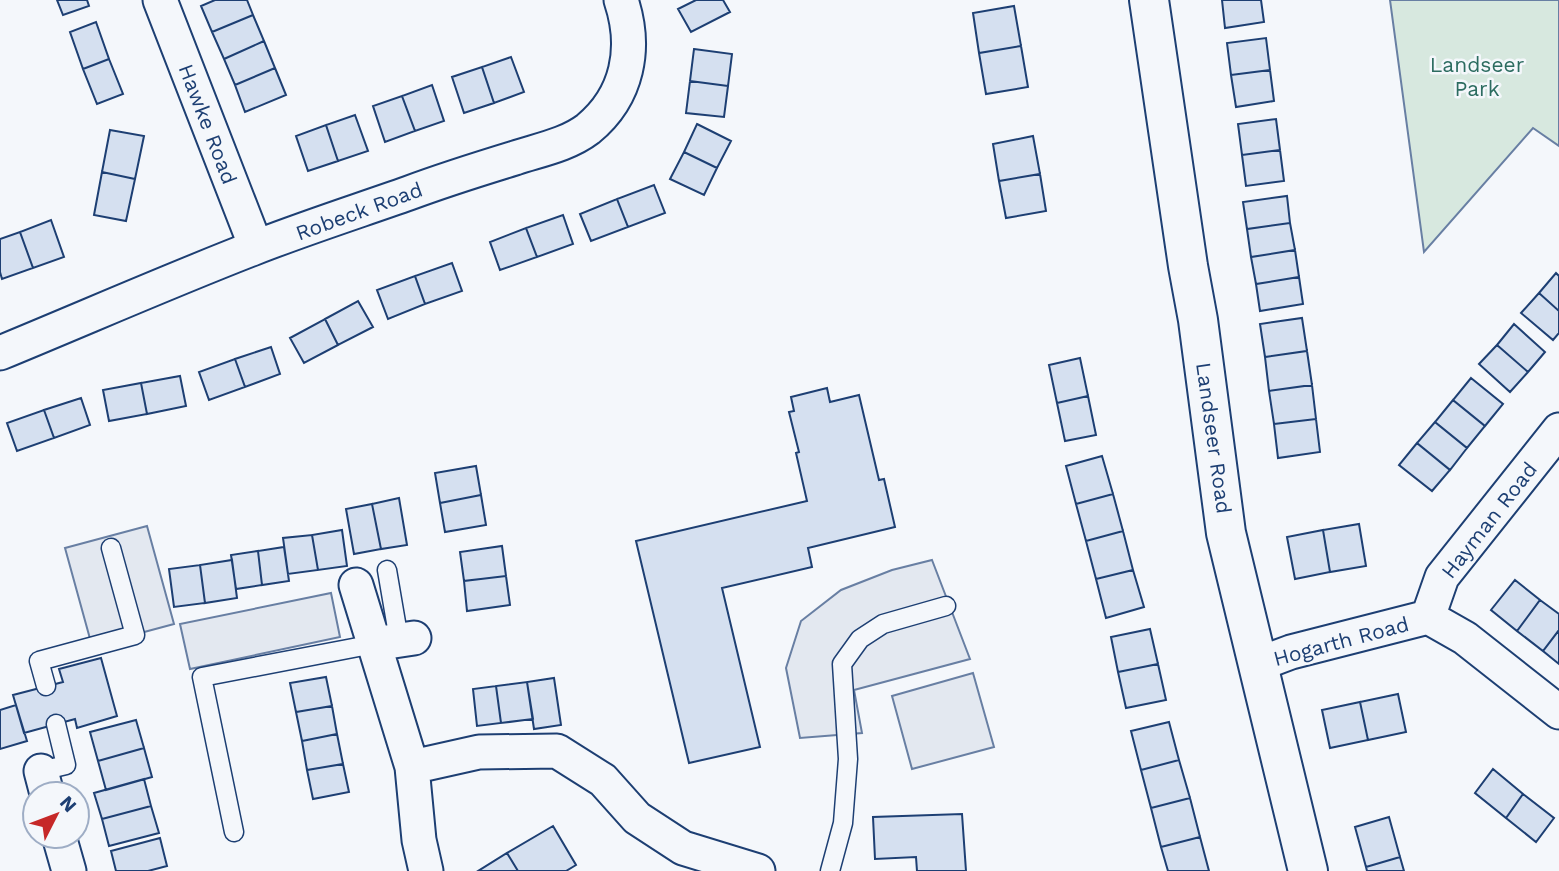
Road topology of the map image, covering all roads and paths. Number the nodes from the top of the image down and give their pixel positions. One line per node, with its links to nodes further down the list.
1 (160, 0): 4 (street, Hawke Road)
2 (621, 0): 4 (street, Robeck Road)
3 (1149, 0): 13 (street, Landseer Road)
4 (256, 247): 5 (street, Robeck Road)
5 (0, 353)
6 (1559, 430): 11 (street, Hayman Road)
7 (111, 548): 14 (lane)
8 (387, 570): 12 (lane)
9 (356, 585): 12 (street)
10 (946, 606): 24 (lane)
11 (1428, 617): 13 (street, Hogarth Road); 15 (street, Hogarth Road)
12 (396, 640): 17 (street); 19 (lane)
13 (1259, 664): 25 (street, Landseer Road)
14 (46, 686)
15 (1559, 712)
16 (56, 724): 18 (lane)
17 (412, 767): 22 (street); 23 (street)
18 (48, 780)
19 (234, 832)
20 (63, 850): 21 (street)
21 (69, 871)
22 (426, 871)
23 (758, 871)
24 (830, 871)
25 (1308, 871)

